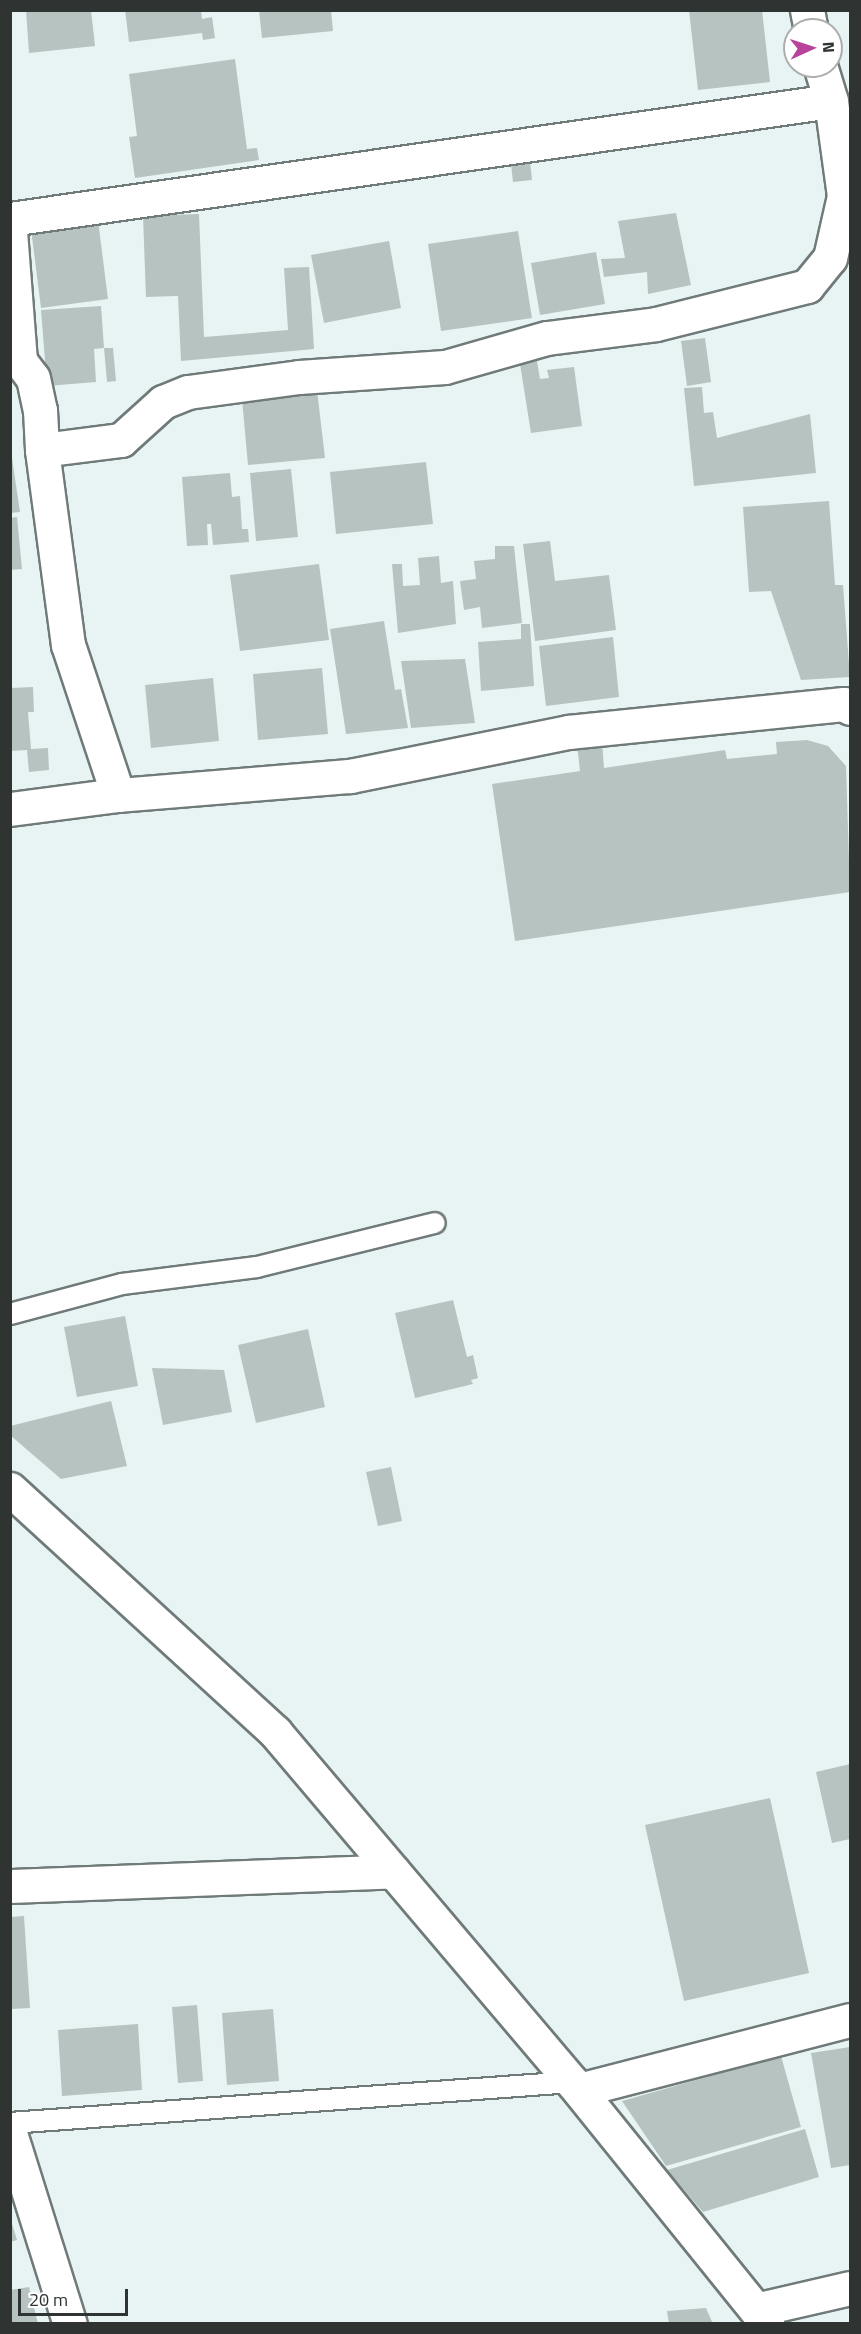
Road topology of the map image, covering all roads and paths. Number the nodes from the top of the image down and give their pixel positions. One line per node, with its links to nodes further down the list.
1 (824, 78): 2 (street)
2 (831, 101): 3 (street); 6 (street)
3 (10, 219)
4 (10, 231): 5 (street)
5 (15, 362): 6 (street)
6 (42, 450): 8 (street)
7 (850, 708): 8 (street)
8 (118, 795): 9 (street)
9 (10, 809)
10 (435, 1223): 11 (lane)
11 (10, 1314)
12 (10, 1489): 13 (street)
13 (393, 1871): 14 (street); 16 (street)
14 (10, 1886)
15 (850, 2020): 16 (street)
16 (575, 2086): 17 (lane); 20 (street)
17 (10, 2123)
18 (10, 2133): 21 (street)
19 (850, 2288): 20 (street)
20 (763, 2316)
21 (70, 2324)

